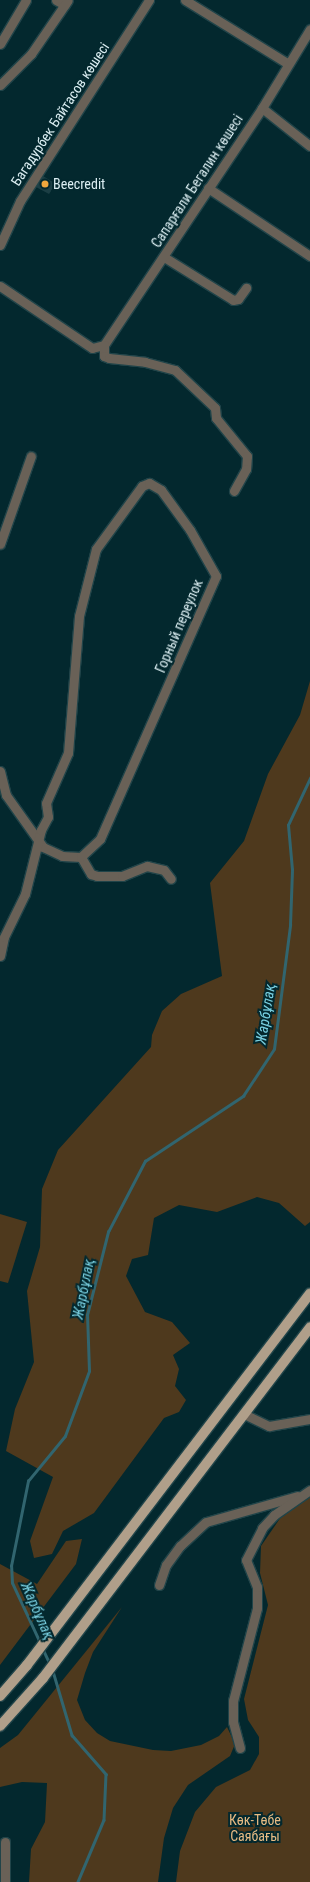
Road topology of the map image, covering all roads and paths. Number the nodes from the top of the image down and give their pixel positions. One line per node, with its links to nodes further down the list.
1 (26, 0): 7 (street)
2 (56, 0): 5 (street)
3 (149, 0): 13 (street, Багадурбек Байтасов көшесі)
4 (185, 0): 8 (street)
5 (67, 3): 9 (street)
6 (310, 29): 8 (street, Сапарғали Бегалин көшесі)
7 (0, 44)
8 (287, 63): 10 (street, Сапарғали Бегалин көшесі)
9 (0, 85)
10 (262, 108): 11 (street); 12 (street, Сапарғали Бегалин көшесі)
11 (310, 146)
12 (208, 188): 14 (street); 15 (street, Сапарғали Бегалин көшесі)
13 (0, 245)
14 (310, 256)
15 (164, 257): 17 (street); 18 (street, Сапарғали Бегалин көшесі)
16 (0, 286): 18 (street)
17 (246, 288)
18 (104, 345): 20 (street)
19 (31, 456): 21 (street)
20 (234, 492)
21 (0, 544)
22 (0, 771): 23 (street)
23 (38, 841): 24 (street); 24 (street, Горный переулок); 26 (street)
24 (81, 857): 25 (street)
25 (170, 879)
26 (0, 956)
27 (310, 1293): 33 (main road)
28 (310, 1327): 29 (main road)
29 (244, 1414): 30 (street); 34 (main road)
30 (310, 1419)
31 (306, 1492): 32 (street); 35 (street)
32 (160, 1585)
33 (0, 1696)
34 (0, 1726)
35 (240, 1748)
36 (5, 1842): 37 (street)
37 (5, 1882)

